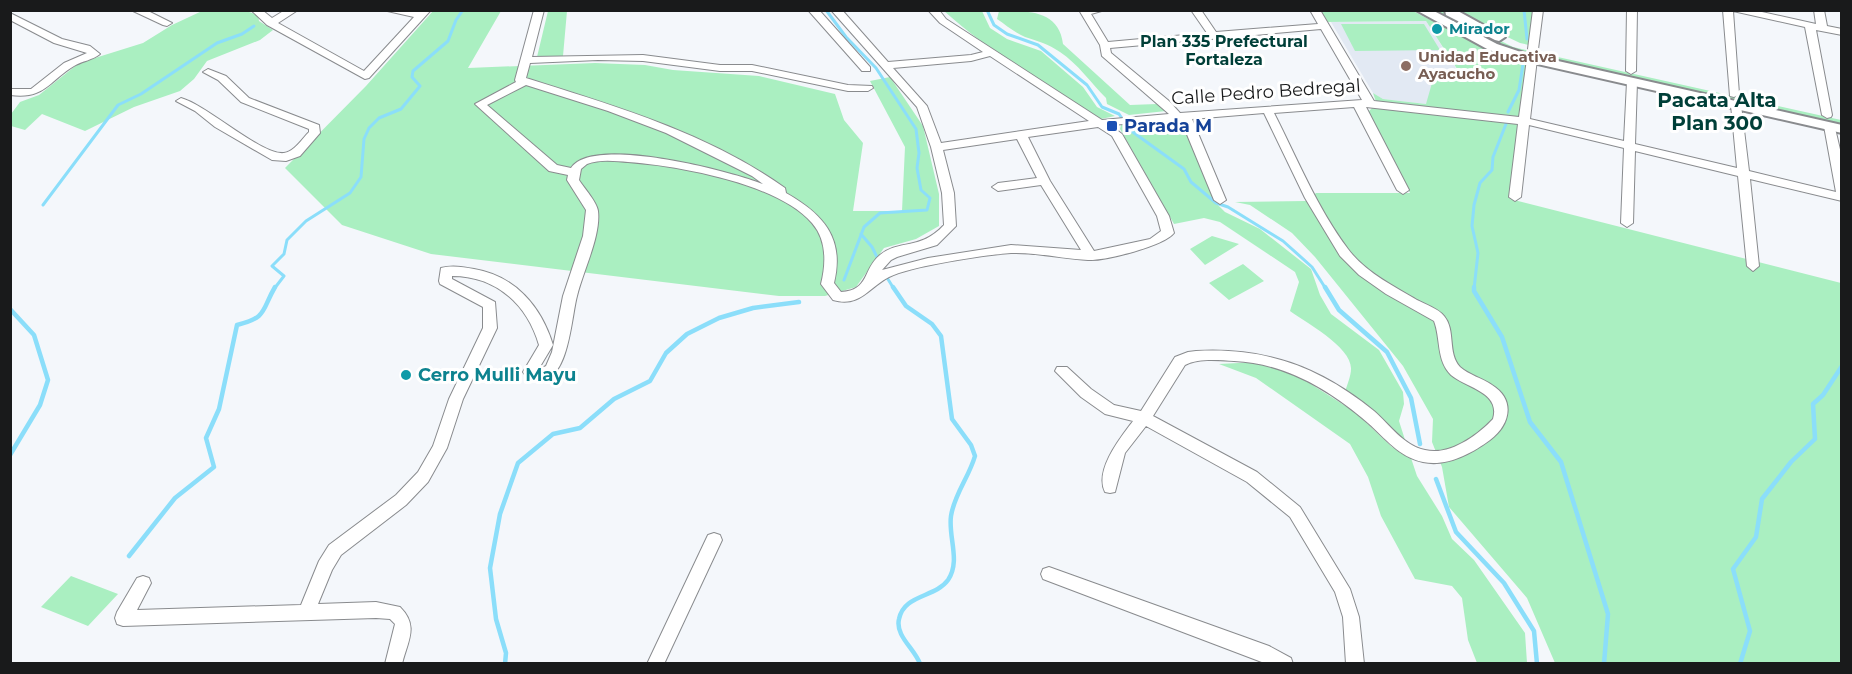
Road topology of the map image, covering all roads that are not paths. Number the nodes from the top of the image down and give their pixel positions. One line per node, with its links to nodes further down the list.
1 (136, 10): 24 (street)
2 (256, 10): 25 (street)
3 (293, 10): 25 (street)
4 (388, 10): 21 (street)
5 (539, 10): 34 (street)
6 (813, 10): 36 (street)
7 (836, 10): 35 (street)
8 (933, 10): 32 (street)
9 (1100, 10): 19 (street)
10 (1196, 10): 30 (street)
11 (1315, 10): 27 (street)
12 (1422, 10): 33 (street)
13 (1447, 10): 33 (street)
14 (1538, 10): 33 (street)
15 (1632, 10): 38 (street)
16 (1728, 10): 42 (street)
17 (1779, 10): 23 (street)
18 (1819, 10): 28 (street)
19 (1084, 11): 31 (street)
20 (1739, 11): 23 (street)
21 (424, 13): 25 (street)
22 (10, 16): 41 (street)
23 (1785, 20): 26 (street)
24 (167, 23)
25 (271, 24)
26 (1810, 25): 28 (street); 48 (street)
27 (1324, 26): 30 (street); 44 (street)
28 (1822, 28): 29 (street)
29 (1842, 32)
30 (1214, 36): 31 (street)
31 (1105, 45): 46 (street)
32 (990, 53): 35 (street); 49 (street)
33 (1533, 54): 38 (street); 47 (street)
34 (524, 60): 39 (street); 40 (street)
35 (886, 65): 52 (street)
36 (866, 69)
37 (208, 72): 43 (street)
38 (1631, 76): 42 (street); 51 (street)
39 (525, 82): 53 (street); 61 (street)
40 (868, 88)
41 (10, 92)
42 (1735, 99): 48 (street); 54 (street)
43 (181, 101)
44 (1364, 104): 45 (street, Calle Pedro Bedregal); 47 (street, Calle Pedro Bedregal); 57 (street)
45 (1267, 109): 46 (street, Calle Pedro Bedregal); 67 (street)
46 (1181, 116): 49 (street, Calle Pedro Bedregal); 60 (street)
47 (1525, 121): 51 (street, Calle Pedro Bedregal); 59 (street)
48 (1835, 122): 58 (street)
49 (1101, 124): 50 (street, Calle Pedro Bedregal); 63 (street)
50 (1021, 135): 52 (street, Calle Pedro Bedregal); 55 (street)
51 (1630, 146): 54 (street, Calle Pedro Bedregal); 62 (street)
52 (937, 147): 65 (street)
53 (574, 172): 61 (street); 72 (street)
54 (1745, 174): 58 (street, Calle Pedro Bedregal); 64 (street)
55 (1044, 181): 56 (street); 63 (street)
56 (998, 188)
57 (1403, 190)
58 (1842, 195)
59 (1515, 197)
60 (1221, 200)
61 (799, 206): 65 (street)
62 (1627, 223)
63 (1091, 256): 65 (street)
64 (1753, 266)
65 (868, 288)
66 (1062, 371): 67 (street)
67 (1144, 418): 68 (street); 76 (street)
68 (1110, 487)
69 (714, 540): 74 (street)
70 (1049, 574): 75 (street)
71 (142, 583): 72 (street)
72 (306, 613): 73 (street)
73 (393, 663)
74 (656, 663)
75 (1285, 663)
76 (1355, 663)

